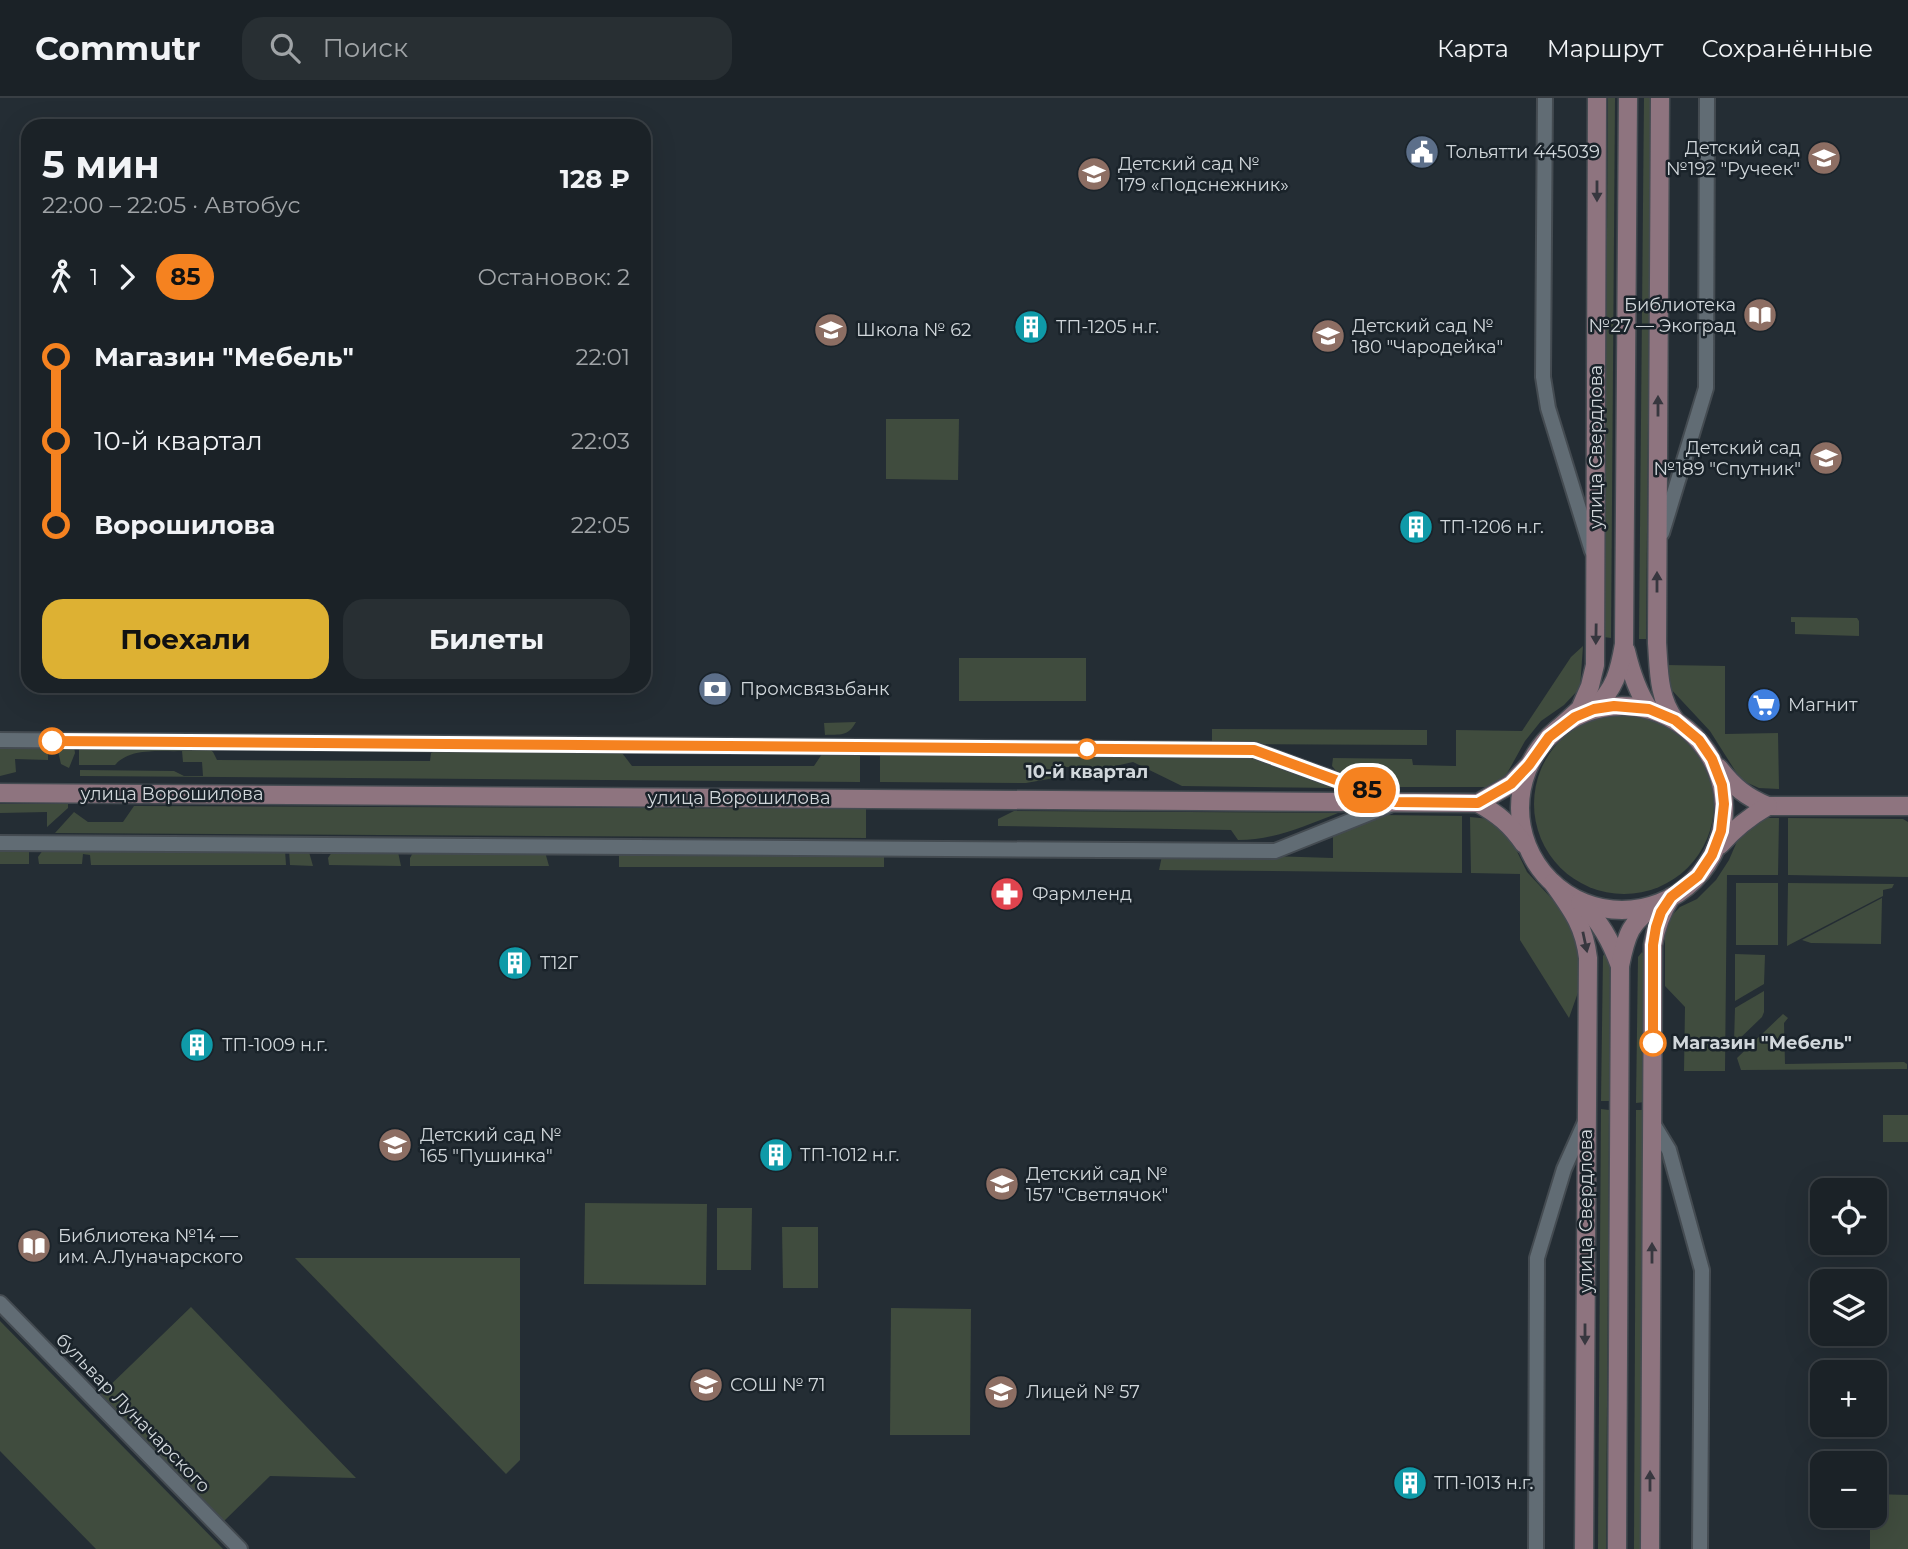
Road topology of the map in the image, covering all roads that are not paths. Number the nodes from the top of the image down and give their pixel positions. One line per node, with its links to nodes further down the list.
1 (1545, 98): 7 (street)
2 (1597, 98): 7 (main road, улица Свердлова, one-way to 7)
3 (1628, 98): 8 (main road, улица Свердлова)
4 (1660, 98): 6 (main road, one-way to 4)
5 (1707, 98): 6 (street)
6 (1657, 548): 11 (main road, one-way to 6)
7 (1596, 566): 12 (main road, улица Свердлова, one-way to 12)
8 (1624, 644): 9 (main road, улица Свердлова); 10 (main road, улица Свердлова)
9 (1594, 709): 10 (main road); 12 (main road)
10 (1649, 709): 11 (main road)
11 (1675, 720): 14 (main road)
12 (1549, 737): 15 (main road)
13 (0, 740): 17 (street)
14 (1712, 759): 19 (main road); 23 (main road)
15 (1529, 765): 18 (main road); 22 (main road)
16 (0, 793): 17 (main road, улица Ворошилова)
17 (1396, 802): 18 (main road, улица Ворошилова); 21 (street)
18 (1478, 803): 22 (main road)
19 (1768, 806): 20 (main road); 23 (main road)
20 (1908, 806)
21 (0, 843)
22 (1531, 853): 24 (main road)
23 (1712, 855): 26 (main road)
24 (1553, 883): 25 (main road); 28 (main road, улица Свердлова, one-way to 28)
25 (1577, 899): 26 (main road); 27 (main road, улица Свердлова)
26 (1665, 901): 27 (main road, улица Свердлова); 29 (main road)
27 (1620, 966): 34 (main road, улица Свердлова)
28 (1586, 1119): 32 (street); 33 (main road, улица Свердлова, one-way to 33)
29 (1652, 1122): 35 (main road, one-way to 29); 36 (street)
30 (0, 1303): 31 (street, бульвар Луначарского)
31 (240, 1549)
32 (1535, 1549)
33 (1584, 1549)
34 (1617, 1549)
35 (1650, 1549)
36 (1700, 1549)

